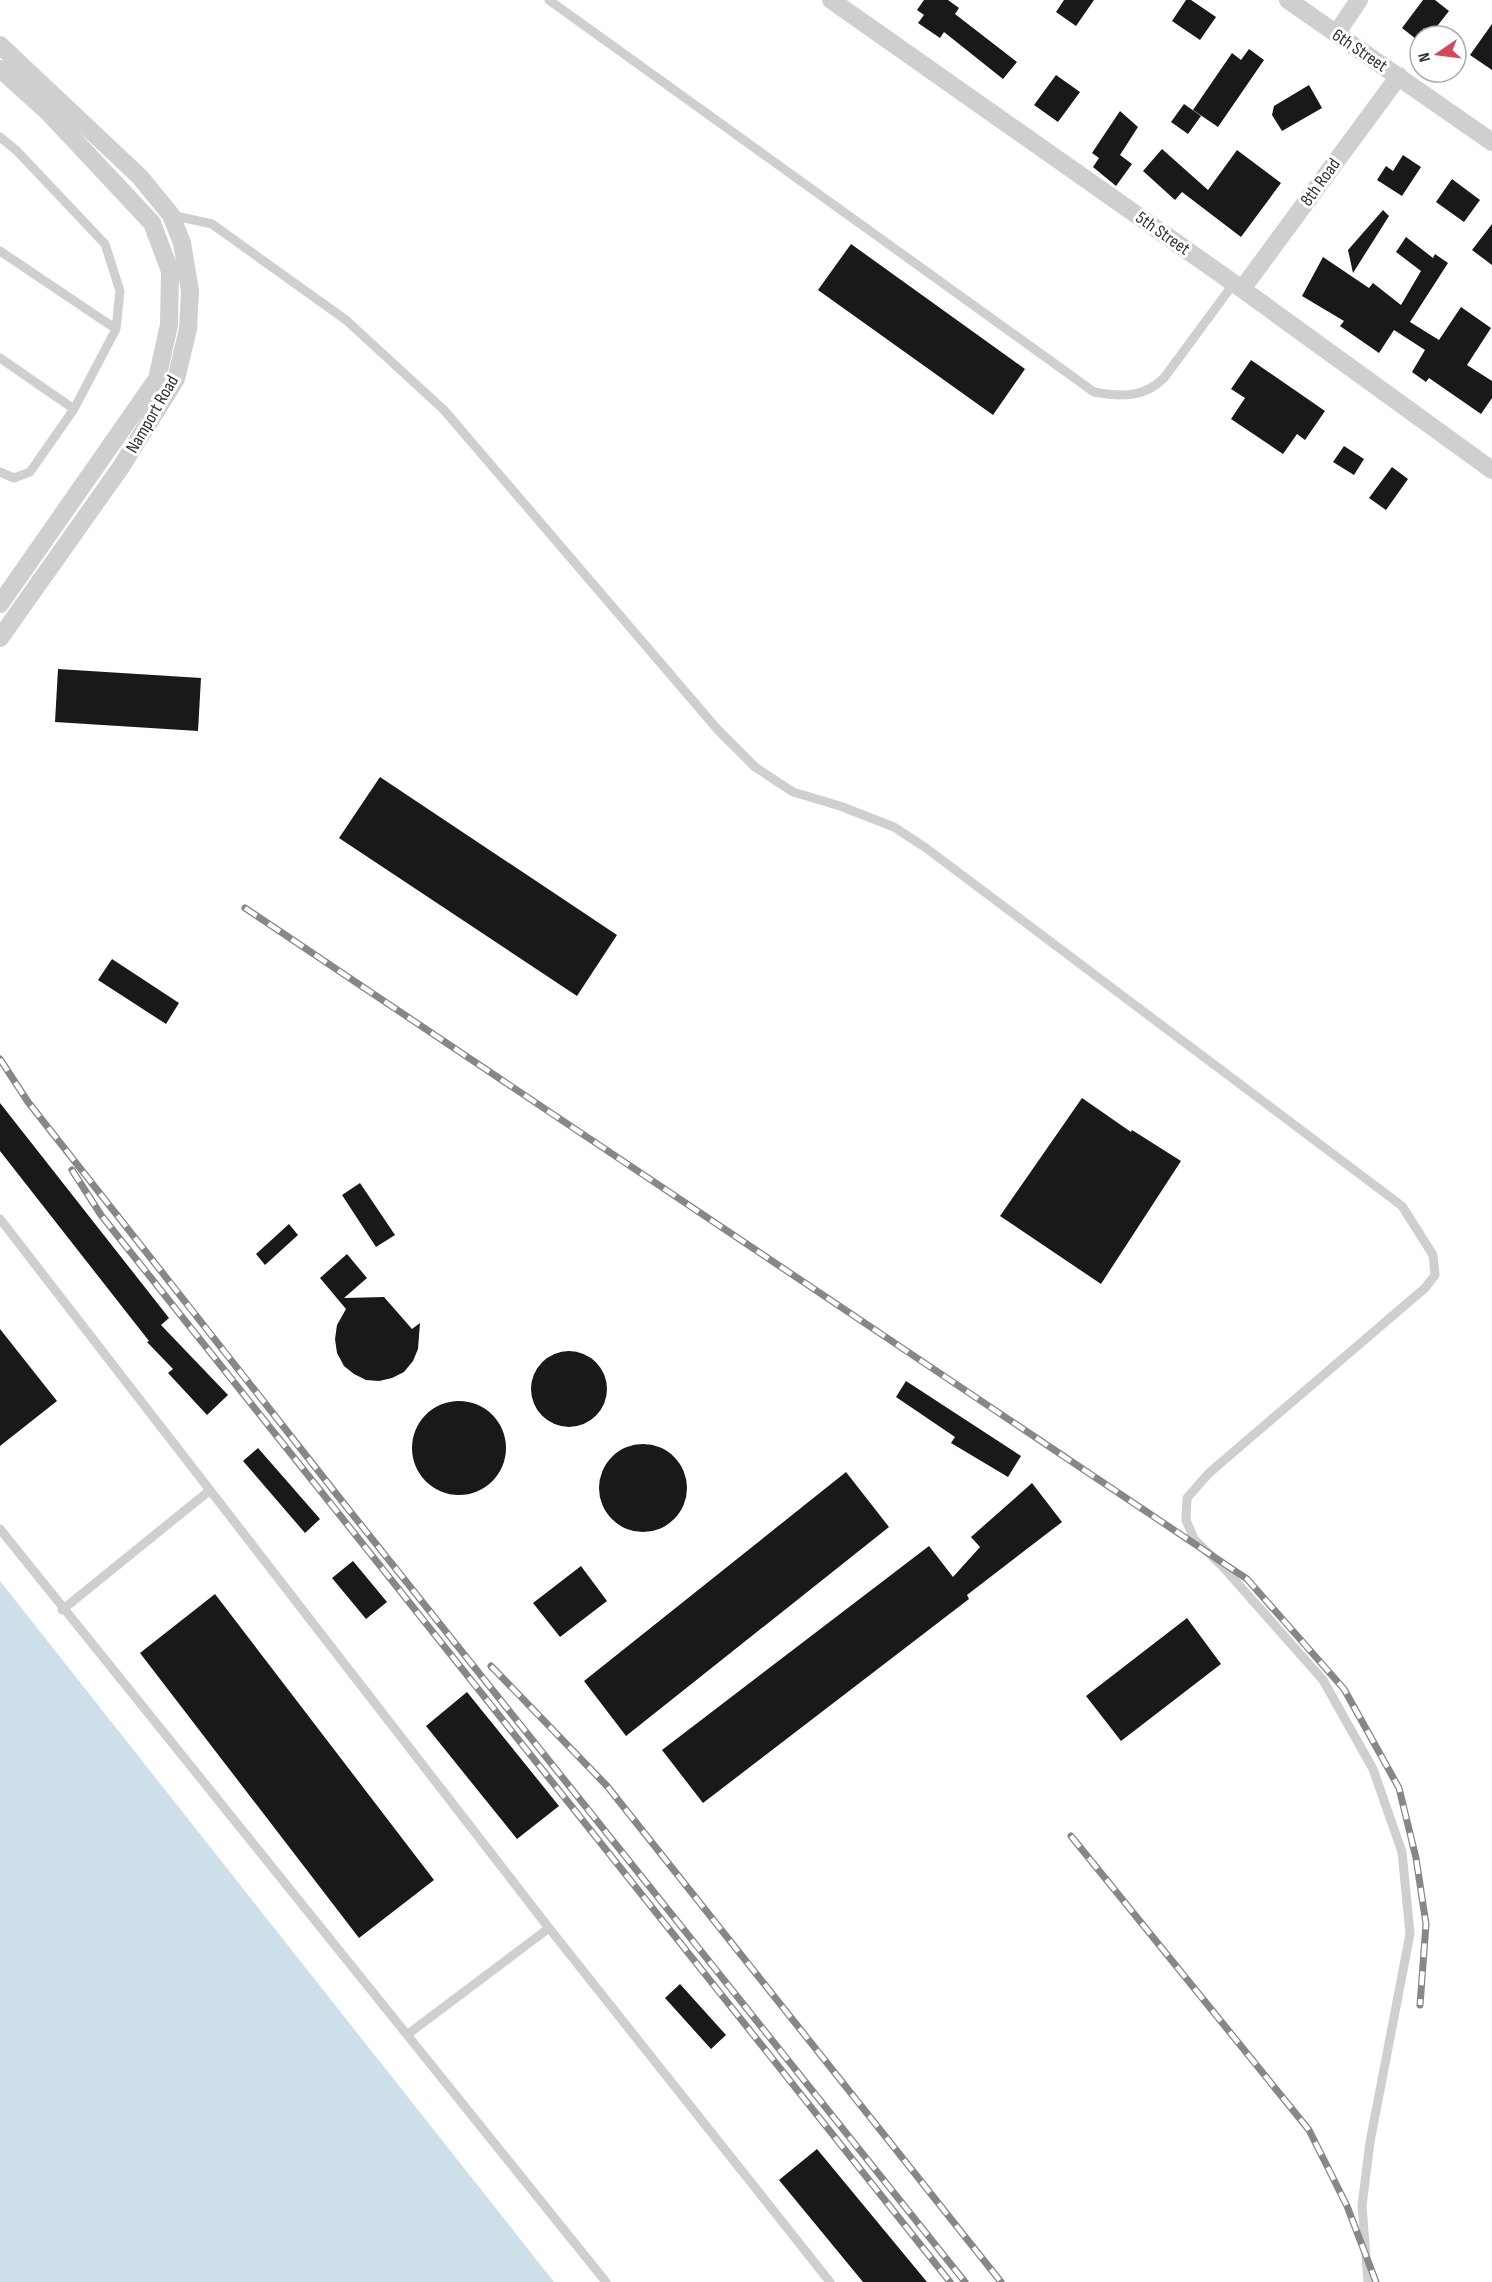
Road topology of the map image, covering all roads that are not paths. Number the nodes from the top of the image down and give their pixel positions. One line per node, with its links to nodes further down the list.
1 (549, 0): 14 (lane)
2 (831, 0): 14 (street, 5th Street)
3 (1288, 0): 5 (street, 6th Street)
4 (1359, 0): 5 (street)
5 (1336, 34): 8 (street, 6th Street)
6 (0, 45): 11 (street, Namport Road)
7 (0, 69): 12 (street)
8 (1399, 76): 10 (street, 6th Street); 14 (street, 8th Road)
9 (0, 138): 15 (lane)
10 (1492, 142)
11 (171, 215): 12 (lane); 21 (street, Namport Road); 30 (lane)
12 (152, 223): 20 (street)
13 (0, 252): 15 (lane)
14 (1238, 286): 18 (street, 5th Street)
15 (116, 329): 17 (lane)
16 (0, 358): 17 (lane)
17 (74, 409): 19 (lane)
18 (1492, 470)
19 (0, 472)
20 (0, 604)
21 (0, 638)
22 (0, 1219): 23 (lane)
23 (209, 1491): 25 (lane); 26 (lane)
24 (0, 1529): 25 (lane)
25 (62, 1610): 27 (lane)
26 (549, 1928): 27 (lane); 29 (lane)
27 (408, 2034): 28 (lane)
28 (606, 2282)
29 (830, 2282)
30 (1368, 2282)

